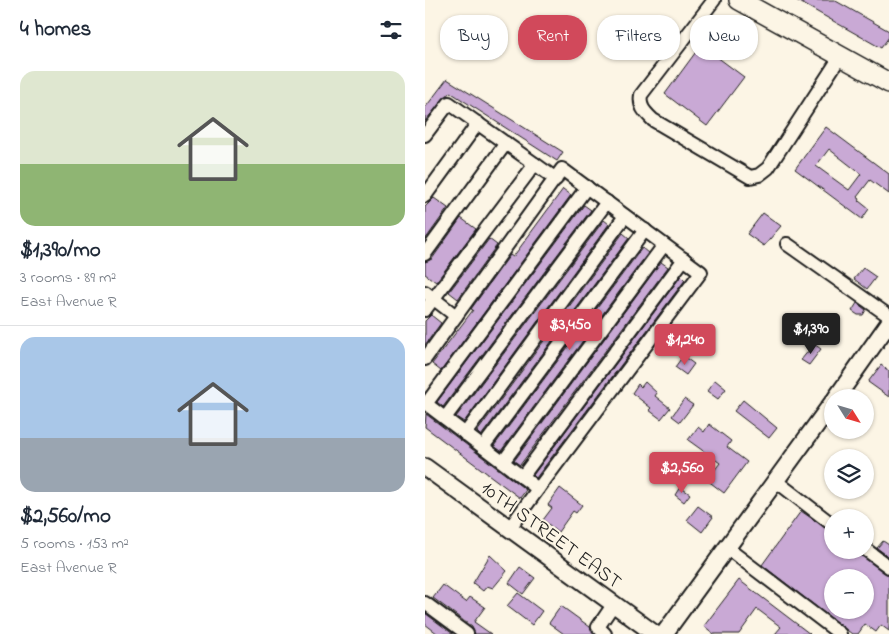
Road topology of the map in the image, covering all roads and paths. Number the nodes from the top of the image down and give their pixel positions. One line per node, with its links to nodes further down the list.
1 (714, 0): 3 (lane)
2 (739, 0): 3 (highway)
3 (840, 56): 4 (highway)
4 (889, 83)
5 (478, 123): 6 (lane); 7 (lane); 11 (lane)
6 (425, 135)
7 (506, 143): 8 (lane); 17 (lane)
8 (535, 164): 9 (lane); 19 (lane)
9 (555, 179): 10 (lane); 21 (lane)
10 (587, 187): 12 (lane); 25 (lane)
11 (425, 196)
12 (607, 202): 13 (lane); 27 (lane)
13 (625, 216): 14 (lane); 28 (lane)
14 (645, 230): 16 (lane); 29 (lane)
15 (787, 244): 22 (lane)
16 (664, 245): 18 (lane); 30 (lane)
17 (425, 254)
18 (684, 259): 32 (lane); 34 (lane)
19 (429, 296): 20 (lane); 21 (lane)
20 (425, 310)
21 (456, 316): 23 (lane)
22 (888, 324): 24 (main road)
23 (425, 359)
24 (842, 389)
25 (425, 403): 27 (lane)
26 (824, 414): 33 (main road)
27 (445, 418): 28 (lane)
28 (465, 434): 29 (lane)
29 (483, 447): 30 (lane)
30 (503, 462): 32 (lane)
31 (425, 467): 36 (main road, 10TH STREET EAST)
32 (522, 477): 34 (lane)
33 (776, 481): 35 (lane); 37 (main road)
34 (538, 489): 36 (lane)
35 (824, 518)
36 (509, 529): 41 (main road, 10TH STREET EAST)
37 (727, 548): 45 (main road); 46 (lane)
38 (874, 556): 39 (lane)
39 (889, 567)
40 (425, 603): 42 (lane)
41 (613, 605): 43 (lane); 44 (main road, 10TH STREET EAST)
42 (467, 634)
43 (605, 634)
44 (655, 634)
45 (664, 634)
46 (840, 634)

